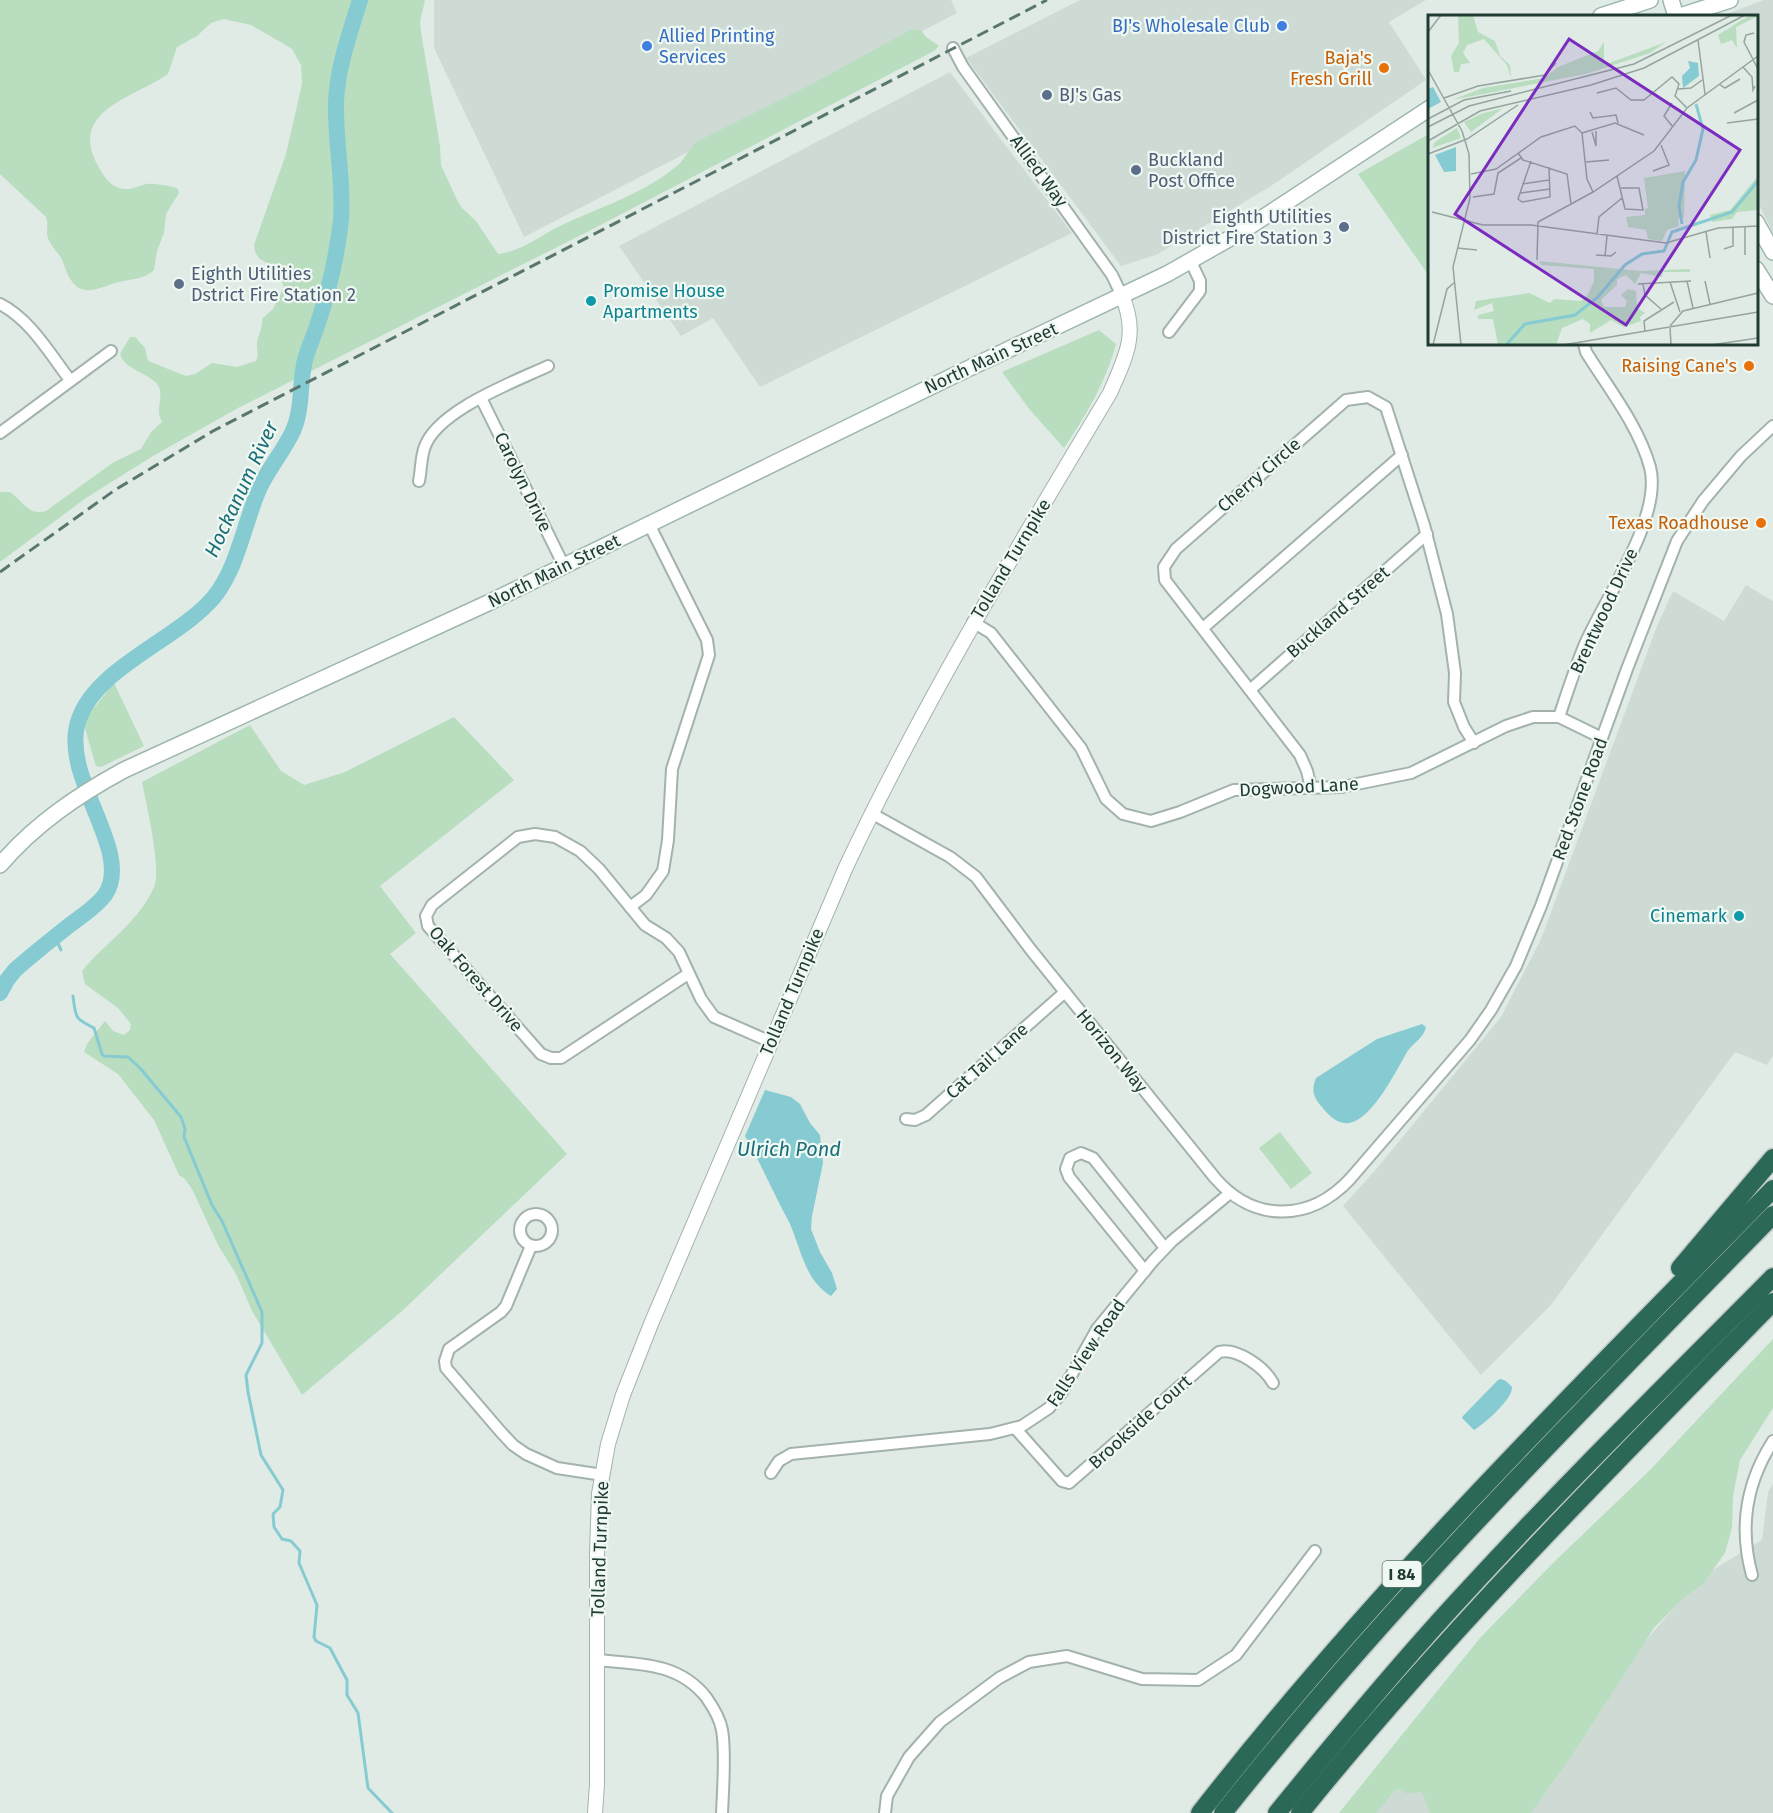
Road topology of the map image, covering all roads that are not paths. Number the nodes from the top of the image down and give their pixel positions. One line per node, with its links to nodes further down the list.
1 (1648, 0): 4 (main road); 5 (main road)
2 (1671, 0): 6 (main road)
3 (1730, 0): 7 (main road)
4 (1604, 15)
5 (1650, 15)
6 (1678, 15)
7 (1681, 15)
8 (953, 48): 15 (street, Allied Way)
9 (1428, 109): 12 (main road)
10 (1758, 226): 11 (main road)
11 (1773, 252)
12 (1191, 262): 15 (main road); 17 (street)
13 (1758, 272): 14 (main road)
14 (1773, 296)
15 (1122, 297): 27 (main road, North Main Street); 30 (street, Tolland Turnpike)
16 (0, 304): 21 (street)
17 (1169, 332)
18 (1584, 345): 33 (street, Brentwood Drive)
19 (111, 351): 21 (street)
20 (549, 366): 22 (street)
21 (70, 380): 24 (street)
22 (482, 398): 26 (street); 29 (street, Carolyn Drive)
23 (1773, 426): 34 (street, Red Stone Road)
24 (0, 433)
25 (1402, 455): 28 (street, Cherry Circle); 31 (street); 31 (street, Cherry Circle)
26 (419, 481)
27 (649, 524): 29 (main road, North Main Street); 39 (street)
28 (1427, 534): 32 (street, Buckland Street); 35 (street, Cherry Circle)
29 (564, 566): 38 (main road, North Main Street)
30 (973, 622): 36 (street, Dogwood Lane); 37 (street, Tolland Turnpike)
31 (1203, 628): 32 (street, Cherry Circle)
32 (1250, 690): 36 (street, Cherry Circle)
33 (1559, 717): 34 (street, Dogwood Lane); 35 (street, Dogwood Lane)
34 (1602, 738): 45 (street, Red Stone Road)
35 (1474, 743): 36 (street, Dogwood Lane)
36 (1311, 788)
37 (871, 813): 41 (street, Horizon Way); 42 (street, Tolland Turnpike)
38 (0, 865)
39 (630, 907): 40 (street, Oak Forest Drive); 40 (street, Oak Forest Drive)
40 (688, 974): 42 (street, Oak Forest Drive)
41 (1065, 992): 43 (street, Cat Tail Lane); 47 (street, Horizon Way)
42 (771, 1042): 61 (street, Tolland Turnpike)
43 (906, 1119)
44 (1773, 1158): 56 (highway)
45 (1366, 1161): 47 (street, Horizon Way)
46 (1773, 1189): 56 (highway, I 84)
47 (1230, 1193): 50 (street, Falls View Road)
48 (1773, 1215): 69 (highway)
49 (531, 1246): 61 (street)
50 (1165, 1248): 51 (street, Falls View Road); 51 (street)
51 (1145, 1271): 58 (street, Falls View Road)
52 (1773, 1277): 70 (highway)
53 (1773, 1302): 55 (highway)
54 (1773, 1313): 55 (highway)
55 (1742, 1333): 71 (highway)
56 (1618, 1348): 68 (highway, I 84)
57 (1273, 1383): 58 (street, Brookside Court)
58 (1015, 1428): 60 (street, Falls View Road)
59 (1773, 1442): 63 (street)
60 (771, 1473)
61 (603, 1475): 64 (street, Tolland Turnpike)
62 (1315, 1551): 67 (street)
63 (1752, 1575)
64 (597, 1660): 65 (street, Tolland Turnpike); 66 (street)
65 (595, 1813)
66 (722, 1813)
67 (885, 1813)
68 (1200, 1813)
69 (1223, 1813)
70 (1277, 1813)
71 (1300, 1813)

